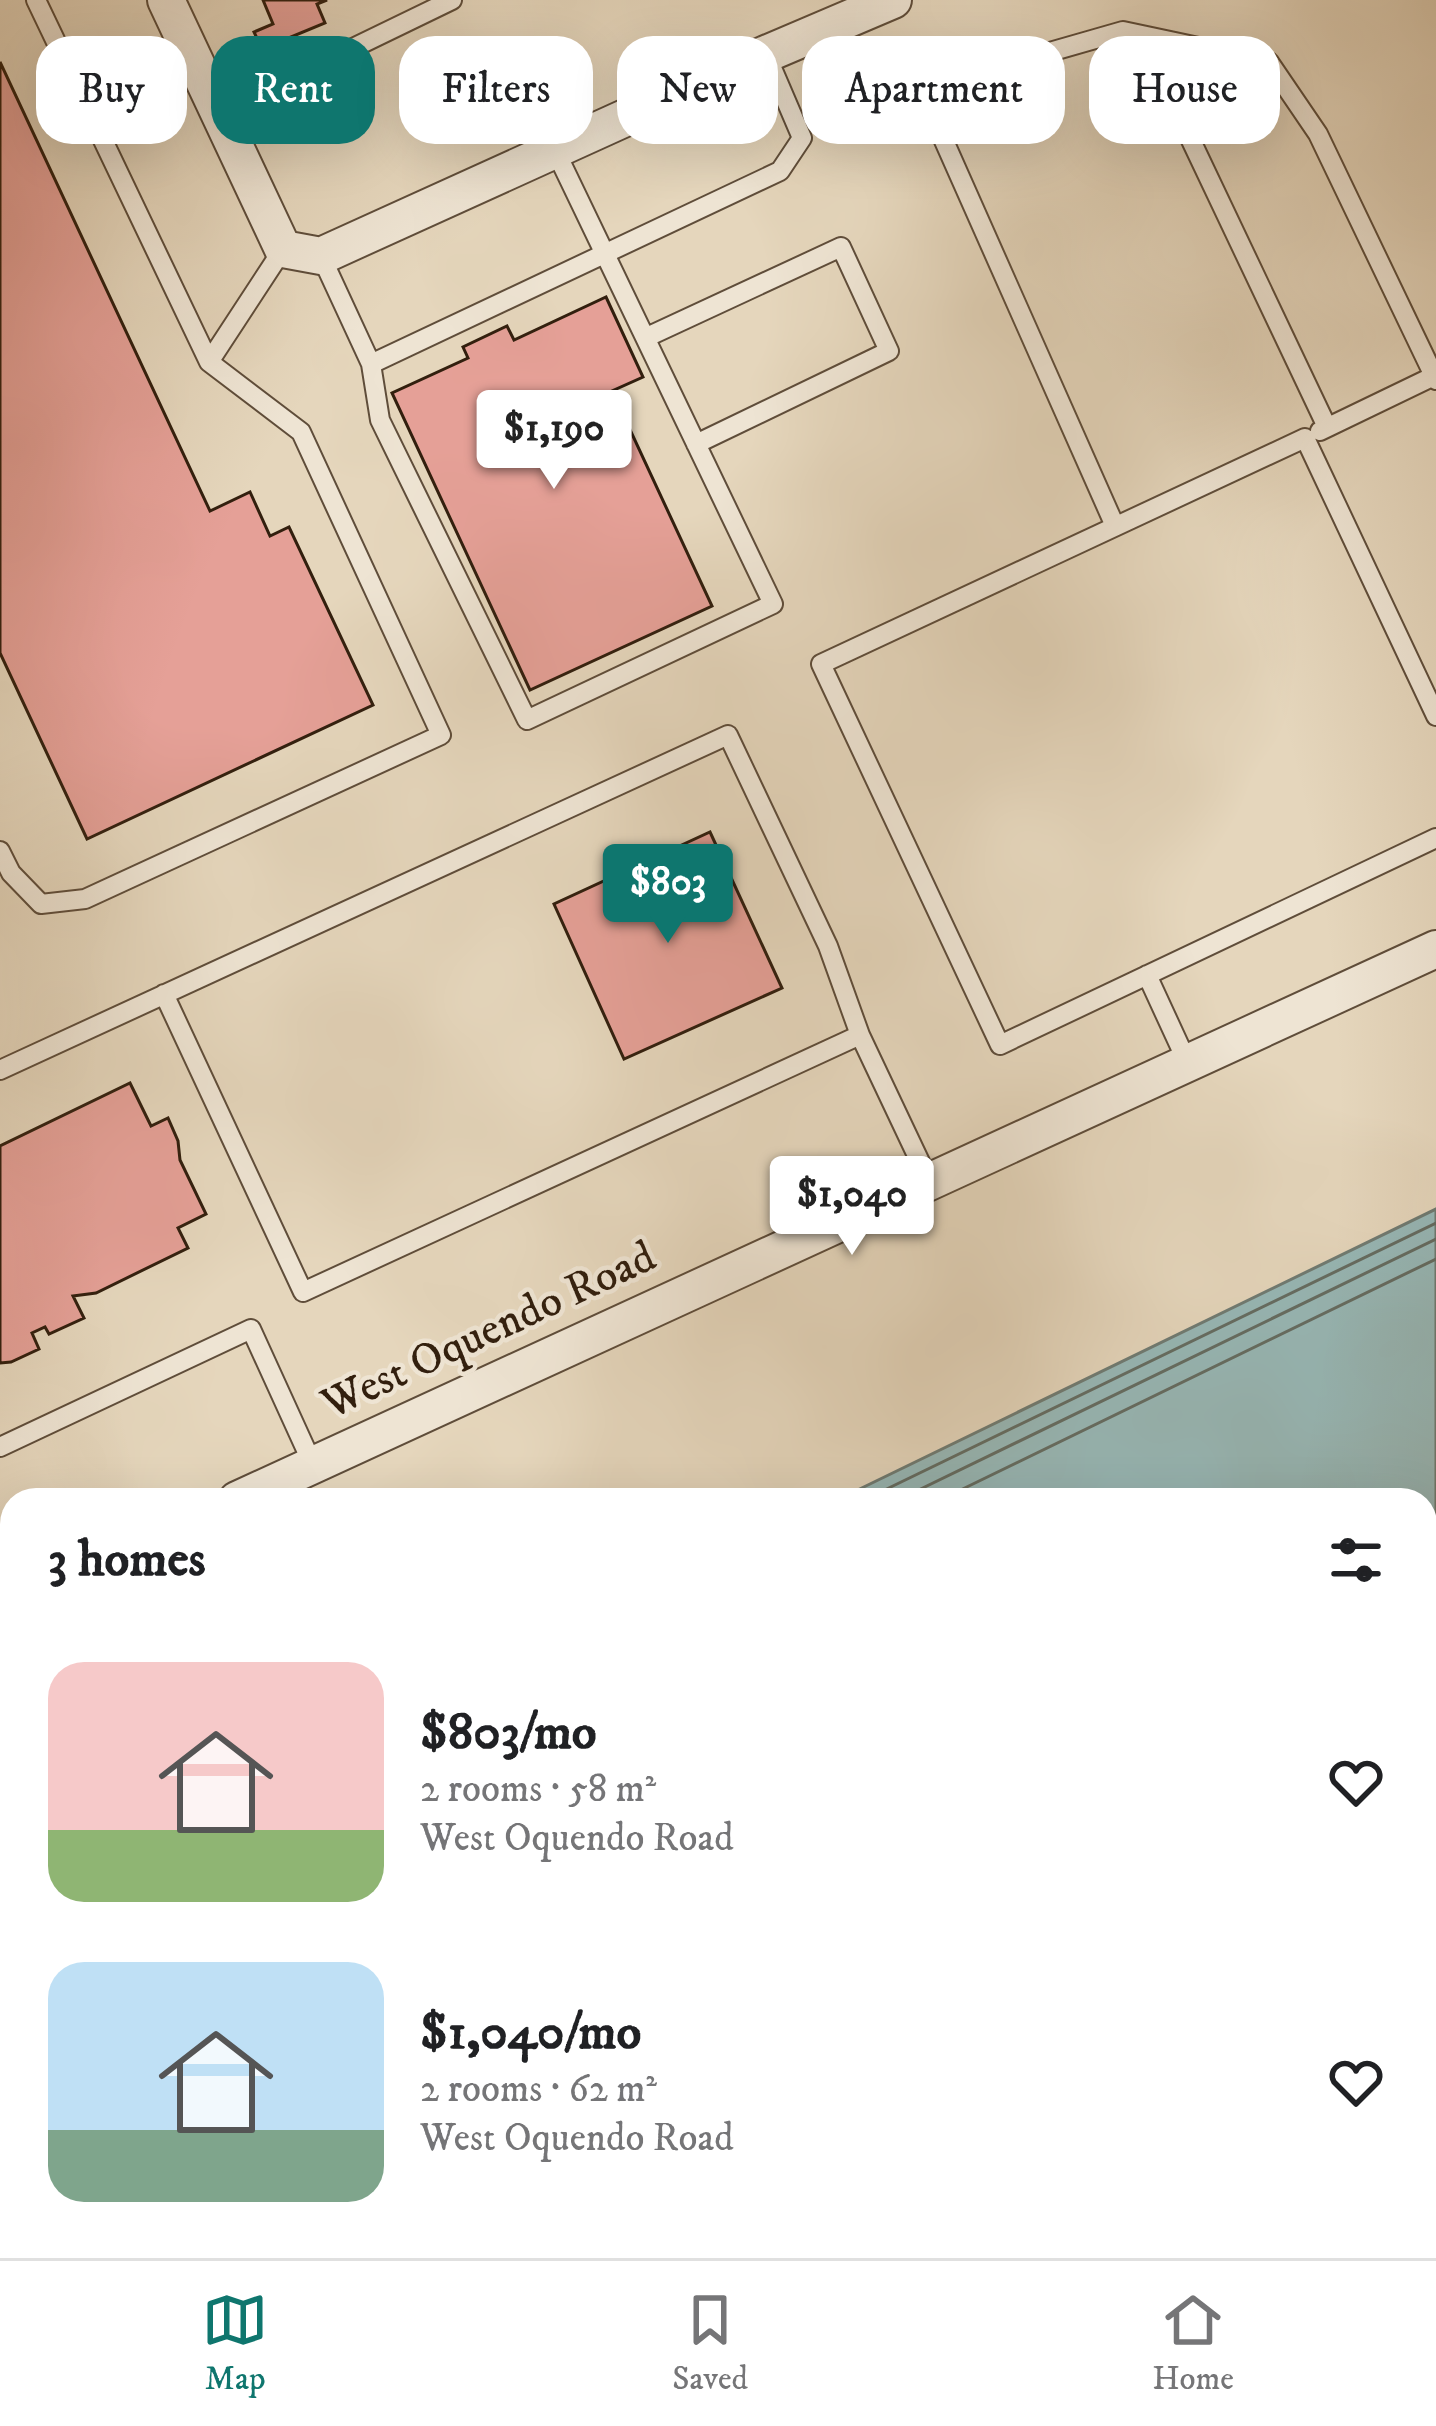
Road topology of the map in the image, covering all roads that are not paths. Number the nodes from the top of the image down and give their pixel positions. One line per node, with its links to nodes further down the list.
1 (36, 0): 17 (lane)
2 (166, 0): 9 (street)
3 (452, 0): 6 (lane)
4 (893, 0): 7 (street)
5 (1141, 35): 19 (lane); 20 (lane); 23 (lane)
6 (375, 37)
7 (778, 49)
8 (778, 82): 14 (lane)
9 (211, 96)
10 (617, 122): 12 (street)
11 (234, 144): 13 (street)
12 (555, 150): 14 (lane); 15 (street)
13 (283, 249): 15 (street); 17 (lane)
14 (604, 254): 16 (lane); 18 (lane)
15 (321, 256): 18 (lane)
16 (647, 337): 22 (lane); 22 (lane)
17 (209, 362): 26 (lane)
18 (371, 364): 22 (lane)
19 (1435, 378): 20 (lane)
20 (1327, 427): 21 (lane)
21 (1304, 438): 23 (lane); 24 (lane)
22 (696, 443)
23 (1114, 526): 28 (lane)
24 (1436, 716)
25 (1436, 838): 28 (lane)
26 (0, 851)
27 (1436, 950): 31 (street, West Oquendo Road)
28 (1147, 975): 31 (lane)
29 (164, 994): 30 (lane); 30 (lane); 32 (lane)
30 (860, 1035): 33 (lane)
31 (1188, 1064): 33 (street, West Oquendo Road)
32 (0, 1070)
33 (930, 1183): 35 (street, West Oquendo Road)
34 (0, 1447): 35 (lane)
35 (313, 1465): 36 (street, West Oquendo Road)
36 (263, 1488)

